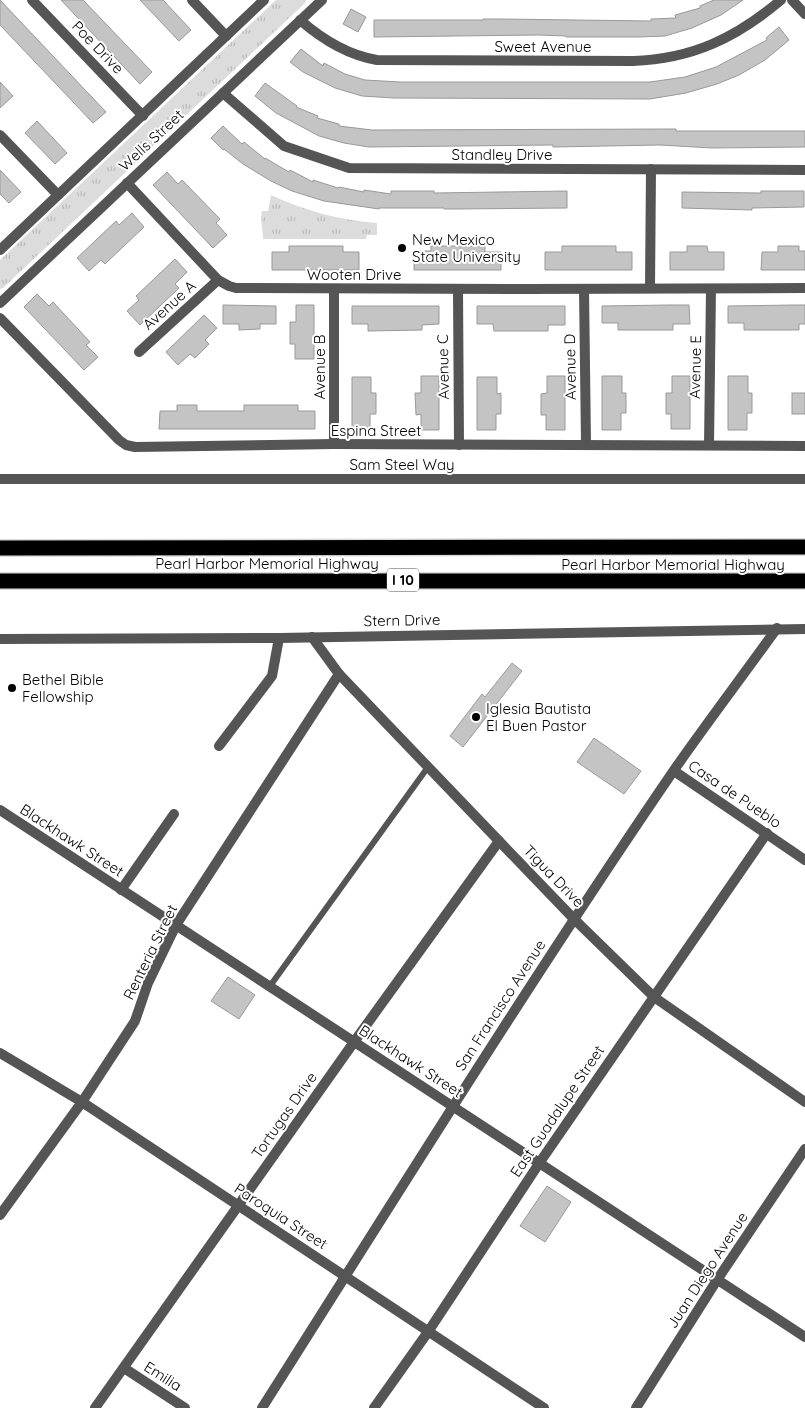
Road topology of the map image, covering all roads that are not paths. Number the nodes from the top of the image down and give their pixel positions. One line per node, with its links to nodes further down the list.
1 (32, 0): 11 (street, Poe Drive)
2 (192, 0): 9 (street)
3 (264, 0): 9 (street, Wells Street)
4 (322, 0): 8 (street, Wells Street)
5 (781, 0): 8 (street, Sweet Avenue)
6 (792, 0): 7 (street)
7 (805, 14)
8 (300, 20): 10 (street, Wells Street)
9 (226, 36): 11 (street, Wells Street)
10 (223, 94): 13 (street, Standley Drive); 15 (street, Wells Street)
11 (143, 116): 16 (street, Wells Street)
12 (0, 135): 16 (street)
13 (651, 169): 14 (street, Standley Drive); 19 (street)
14 (805, 170)
15 (127, 183): 18 (street, Wooten Drive); 25 (street, Wells Street)
16 (58, 195): 17 (street, Wells Street)
17 (0, 250)
18 (218, 280): 21 (street, Wooten Drive); 27 (street, Avenue A)
19 (650, 288): 23 (street, Wooten Drive); 24 (street, Wooten Drive)
20 (805, 288): 24 (street, Wooten Drive)
21 (334, 289): 22 (street, Wooten Drive); 28 (street, Avenue B)
22 (458, 289): 23 (street, Wooten Drive); 30 (street, Avenue C)
23 (584, 289): 29 (street, Avenue D)
24 (711, 289): 31 (street, Avenue E)
25 (0, 303)
26 (0, 318): 28 (street, Espina Street)
27 (139, 352)
28 (334, 444): 30 (street, Espina Street)
29 (586, 444): 30 (street, Espina Street); 31 (street, Espina Street)
30 (459, 445)
31 (709, 445): 32 (street, Espina Street)
32 (805, 446)
33 (0, 479): 34 (street, Sam Steel Way)
34 (805, 479)
35 (805, 547): 36 (highway, Pearl Harbor Memorial Highway / I 10)
36 (0, 548)
37 (0, 581): 38 (highway, Pearl Harbor Memorial Highway / I 10)
38 (805, 581)
39 (777, 628): 40 (street, Stern Drive); 41 (street, Stern Drive); 47 (street, San Francisco Avenue)
40 (805, 629)
41 (312, 637): 42 (street, Stern Drive); 44 (street, Tigua Drive)
42 (279, 638): 43 (street, Stern Drive); 45 (street)
43 (0, 639)
44 (339, 674): 46 (street, Tigua Drive); 55 (street, Renteria Street)
45 (220, 746)
46 (428, 767): 51 (street, Tigua Drive); 56 (lane)
47 (674, 771): 50 (street, Casa de Pueblo); 54 (street, San Francisco Avenue)
48 (0, 810): 53 (street, Blackhawk Street)
49 (174, 814): 53 (street)
50 (767, 833): 52 (street, Casa de Pueblo); 57 (street, East Guadalupe Street)
51 (499, 840): 54 (street, Tigua Drive); 58 (street, Tortugas Drive)
52 (805, 860)
53 (121, 890): 55 (street, Blackhawk Street)
54 (574, 919): 57 (street, Tigua Drive); 62 (street, San Francisco Avenue)
55 (176, 925): 56 (street, Blackhawk Street); 60 (street, Renteria Street)
56 (270, 986): 58 (street, Blackhawk Street)
57 (654, 997): 61 (street, Tigua Drive); 64 (street, East Guadalupe Street)
58 (354, 1042): 62 (street, Blackhawk Street); 65 (street, Tortugas Drive)
59 (0, 1053): 60 (street, Paroquia Street)
60 (82, 1102): 65 (street, Paroquia Street); 66 (street, Renteria Street)
61 (805, 1102)
62 (453, 1105): 64 (street, Blackhawk Street); 67 (street, San Francisco Avenue)
63 (805, 1149): 68 (street, Juan Diego Avenue)
64 (540, 1162): 68 (street, Blackhawk Street); 69 (street, East Guadalupe Street)
65 (238, 1206): 67 (street, Paroquia Street); 71 (street, Tortugas Drive)
66 (0, 1215)
67 (346, 1276): 69 (street, Paroquia Street); 74 (street, San Francisco Avenue)
68 (717, 1280): 70 (street, Blackhawk Street); 77 (street, Juan Diego Avenue)
69 (428, 1332): 75 (street, East Guadalupe Street); 76 (street, Paroquia Street)
70 (805, 1337)
71 (124, 1368): 72 (street, Tortugas Drive); 73 (street, Emilia)
72 (95, 1408)
73 (185, 1408)
74 (262, 1408)
75 (374, 1408)
76 (544, 1408)
77 (636, 1408)

